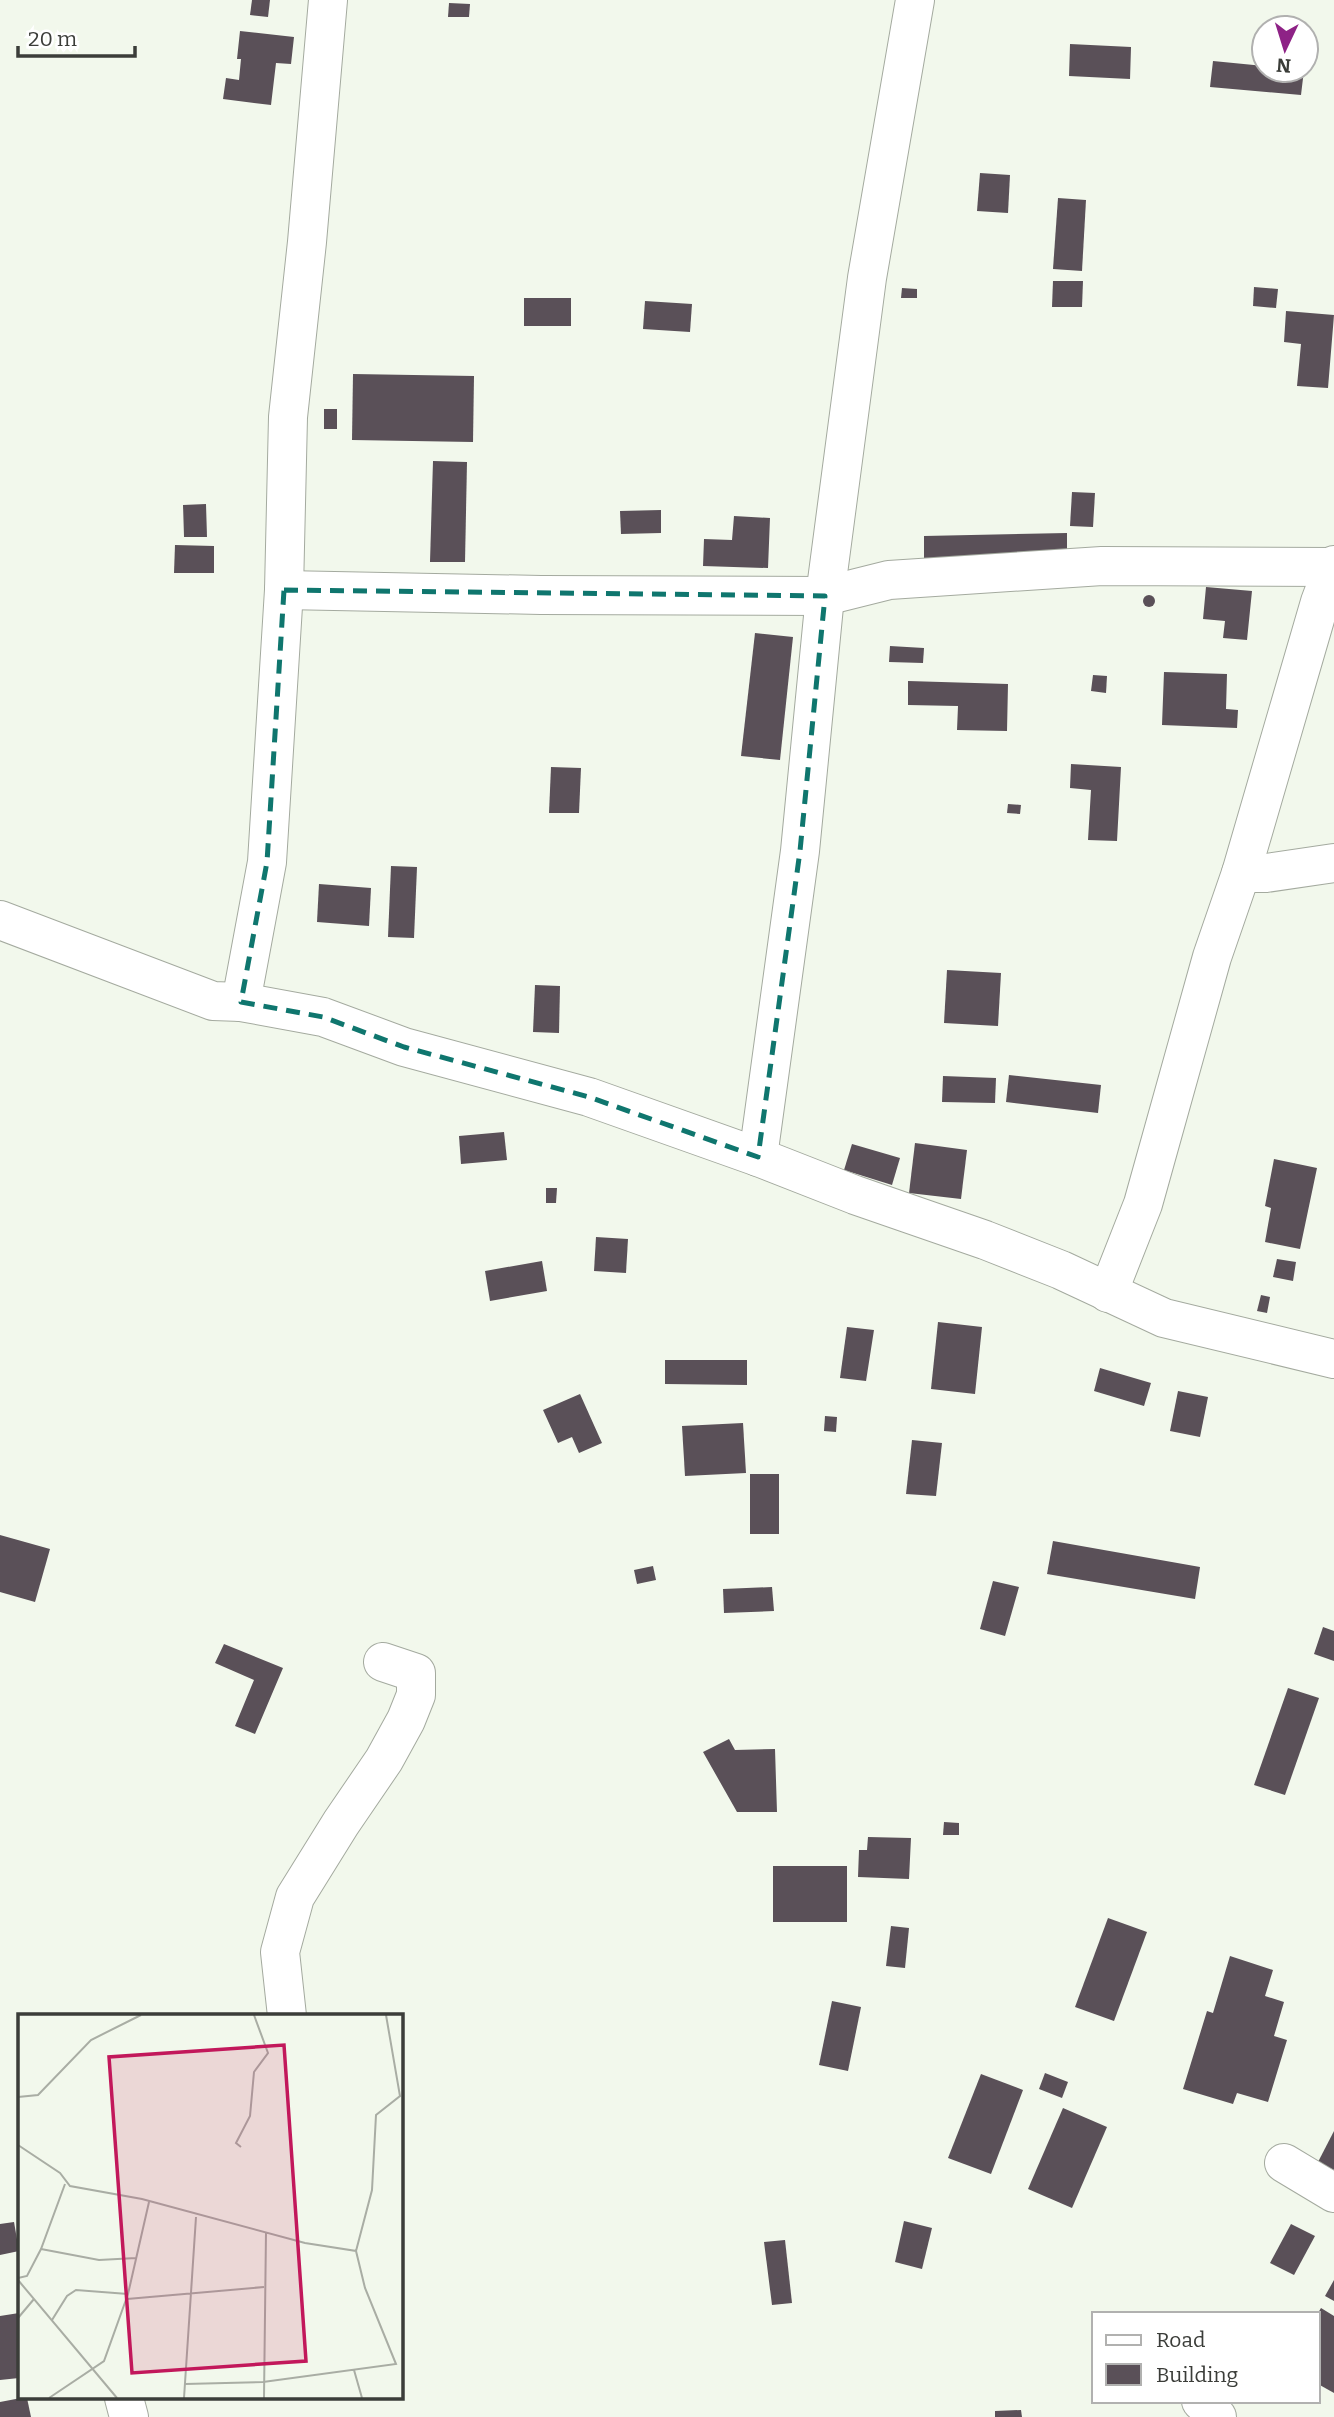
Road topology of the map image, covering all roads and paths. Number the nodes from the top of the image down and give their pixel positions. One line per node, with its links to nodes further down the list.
1 (328, 0): 4 (street)
2 (915, 0): 5 (street)
3 (1330, 586): 5 (street); 7 (street)
4 (284, 590): 5 (street); 9 (street)
5 (825, 596): 10 (street)
6 (1334, 863): 7 (street)
7 (1241, 873): 11 (street)
8 (0, 920): 9 (street)
9 (241, 1002): 10 (street)
10 (758, 1157): 11 (street)
11 (1108, 1293): 12 (street)
12 (1334, 1359)
13 (383, 1662): 14 (street)
14 (287, 2014)
15 (1284, 2163): 16 (street)
16 (1334, 2193)
17 (125, 2400): 19 (street)
18 (1203, 2403): 20 (street)
19 (129, 2417)
20 (1217, 2417)

